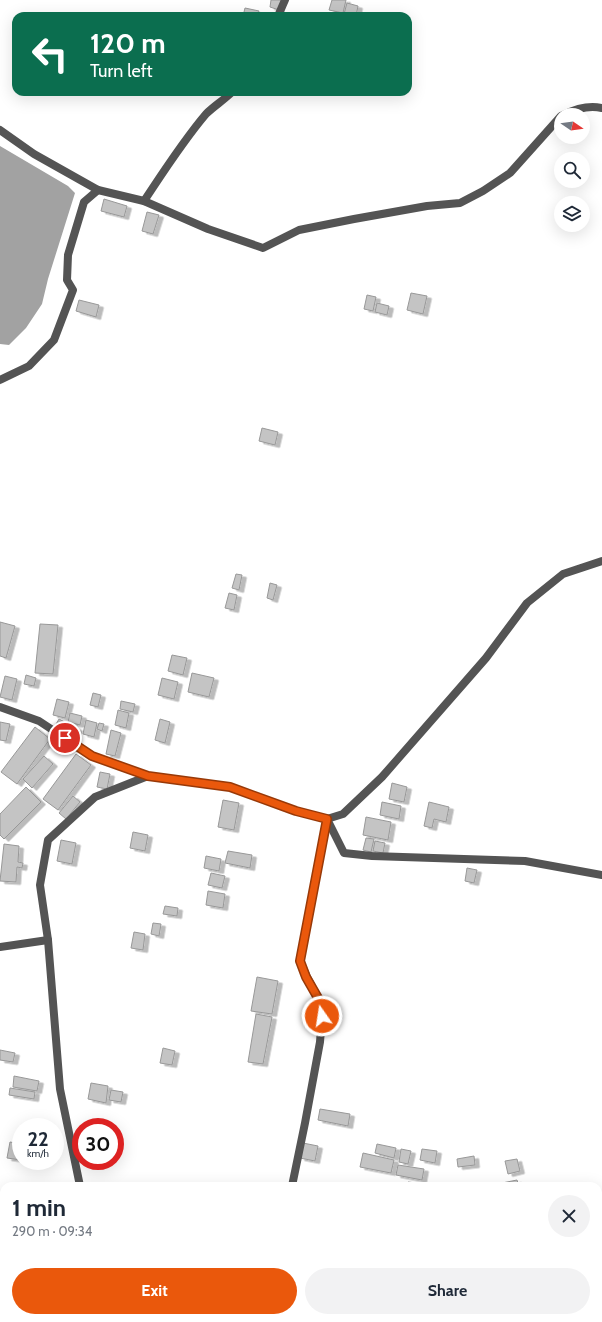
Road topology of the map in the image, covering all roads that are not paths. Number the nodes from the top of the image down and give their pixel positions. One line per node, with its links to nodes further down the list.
1 (285, 0): 2 (street)
2 (280, 12)
3 (227, 96): 9 (street)
4 (586, 108): 5 (street)
5 (602, 108)
6 (554, 125): 9 (street)
7 (0, 130): 8 (street)
8 (98, 190): 9 (street); 10 (street)
9 (144, 201)
10 (0, 380)
11 (602, 561): 14 (street)
12 (0, 706): 13 (street)
13 (148, 776): 14 (street); 16 (street)
14 (327, 819): 15 (street); 19 (street)
15 (602, 875)
16 (48, 940): 17 (street); 18 (street)
17 (0, 947)
18 (79, 1182)
19 (293, 1182)

